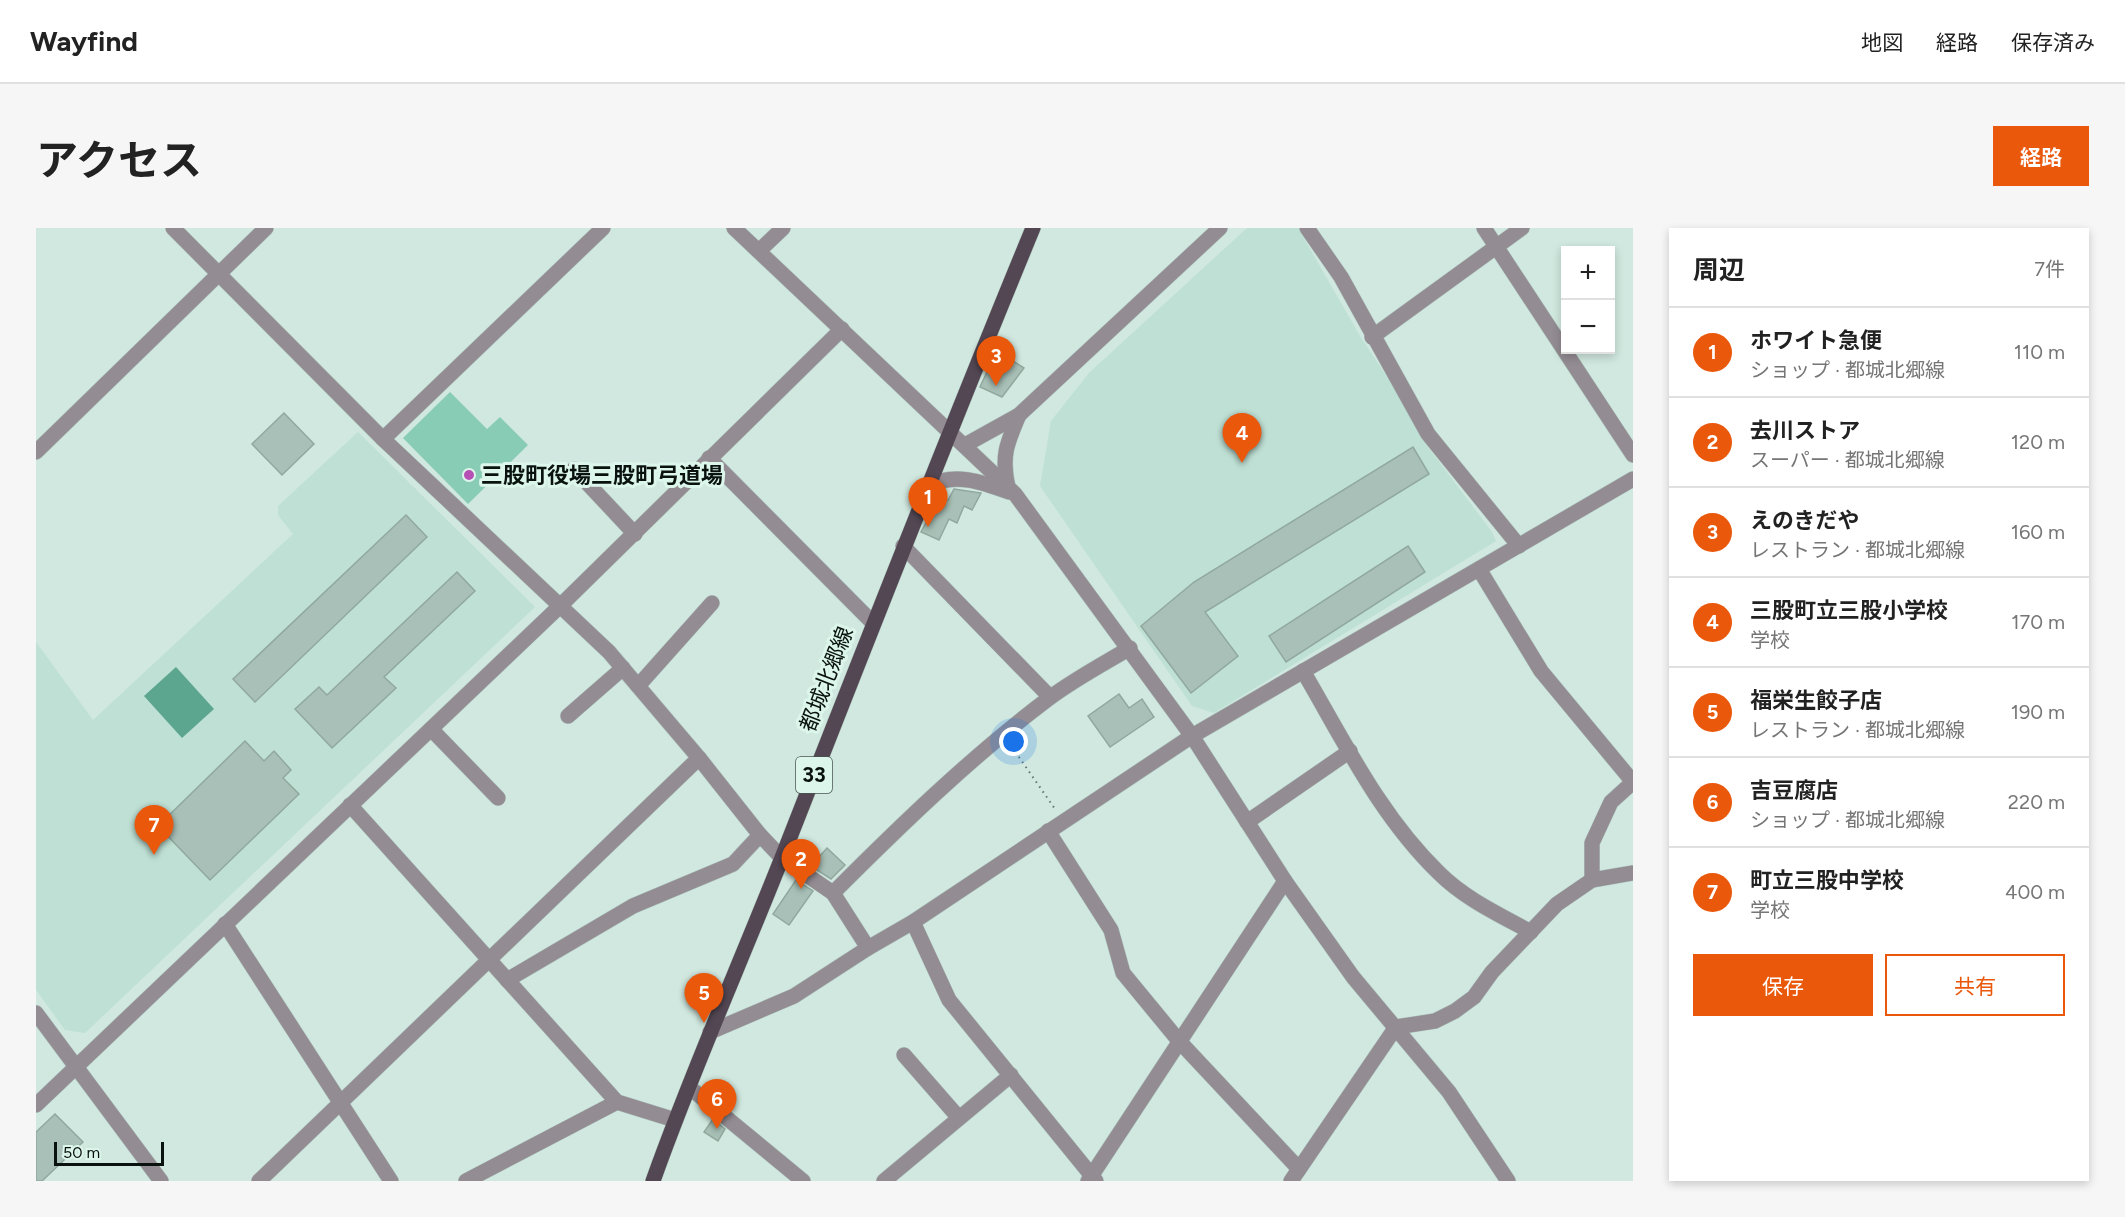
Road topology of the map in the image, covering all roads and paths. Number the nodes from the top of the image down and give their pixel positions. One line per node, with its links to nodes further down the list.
1 (173, 228): 13 (street)
2 (266, 228): 13 (street)
3 (603, 228): 18 (street)
4 (734, 228): 12 (street)
5 (783, 228): 12 (street)
6 (1032, 228): 17 (main road, 都城北郷線 / 33)
7 (1220, 228): 16 (street)
8 (1307, 228): 15 (street)
9 (1484, 228): 11 (street)
10 (1522, 228): 11 (street)
11 (1496, 246): 15 (street); 21 (street)
12 (759, 251): 14 (street)
13 (219, 274): 18 (street); 20 (street)
14 (842, 329): 17 (street); 22 (street)
15 (1372, 337): 29 (street)
16 (1019, 415): 19 (street); 26 (street)
17 (950, 430): 19 (street); 25 (main road, 都城北郷線 / 33)
18 (384, 439): 32 (street)
19 (965, 444): 26 (street)
20 (36, 452)
21 (1633, 455)
22 (709, 458): 27 (street); 33 (street)
23 (574, 469): 27 (street)
24 (1633, 479): 29 (street)
25 (927, 486): 26 (street); 28 (main road, 都城北郷線 / 33)
26 (1012, 490): 34 (street)
27 (635, 534): 32 (street)
28 (903, 546): 33 (main road, 都城北郷線 / 33); 38 (street)
29 (1519, 546): 30 (street)
30 (1479, 569): 36 (street); 45 (street)
31 (712, 603): 37 (street)
32 (560, 606): 35 (street); 40 (street)
33 (872, 622): 52 (main road, 都城北郷線 / 33)
34 (1130, 648): 38 (street); 42 (street)
35 (623, 668): 37 (street); 39 (street)
36 (1303, 671): 42 (street); 43 (street)
37 (638, 686): 44 (street)
38 (1050, 697): 41 (street)
39 (568, 716)
40 (431, 729): 46 (street); 47 (street)
41 (1003, 735): 48 (path); 56 (street)
42 (1192, 736): 48 (street); 49 (street)
43 (1350, 751): 49 (street); 59 (street)
44 (699, 758): 51 (street); 61 (street)
45 (1633, 782): 54 (street)
46 (498, 798)
47 (350, 805): 58 (street); 61 (street)
48 (1064, 821): 50 (street)
49 (1247, 822): 55 (street)
50 (1048, 831): 57 (street); 66 (street)
51 (760, 835): 52 (street); 62 (street)
52 (782, 858): 56 (street); 65 (main road, 都城北郷線 / 33)
53 (1633, 873): 54 (street)
54 (1592, 880): 59 (street)
55 (1285, 881): 64 (street); 66 (street)
56 (833, 893): 60 (street)
57 (913, 922): 60 (street); 69 (street)
58 (225, 924): 68 (street); 71 (street)
59 (1531, 933): 64 (street)
60 (868, 948): 65 (street)
61 (488, 959): 62 (street); 71 (street)
62 (507, 980): 72 (street)
63 (36, 1013): 68 (street)
64 (1396, 1027): 76 (street); 85 (street)
65 (710, 1032): 70 (main road, 都城北郷線 / 33)
66 (1179, 1041): 76 (street); 77 (street)
67 (904, 1055): 74 (street)
68 (75, 1067): 73 (street); 78 (street)
69 (1011, 1075): 74 (street); 77 (street)
70 (689, 1086): 75 (main road, 都城北郷線 / 33); 83 (street)
71 (340, 1100): 79 (street); 80 (street)
72 (617, 1102): 75 (street); 81 (street)
73 (36, 1105)
74 (959, 1118): 84 (street)
75 (675, 1120): 82 (main road, 都城北郷線 / 33)
76 (1295, 1175)
77 (1092, 1179)
78 (161, 1181)
79 (259, 1181)
80 (391, 1181)
81 (466, 1181)
82 (653, 1181)
83 (803, 1181)
84 (884, 1181)
85 (1508, 1181)

